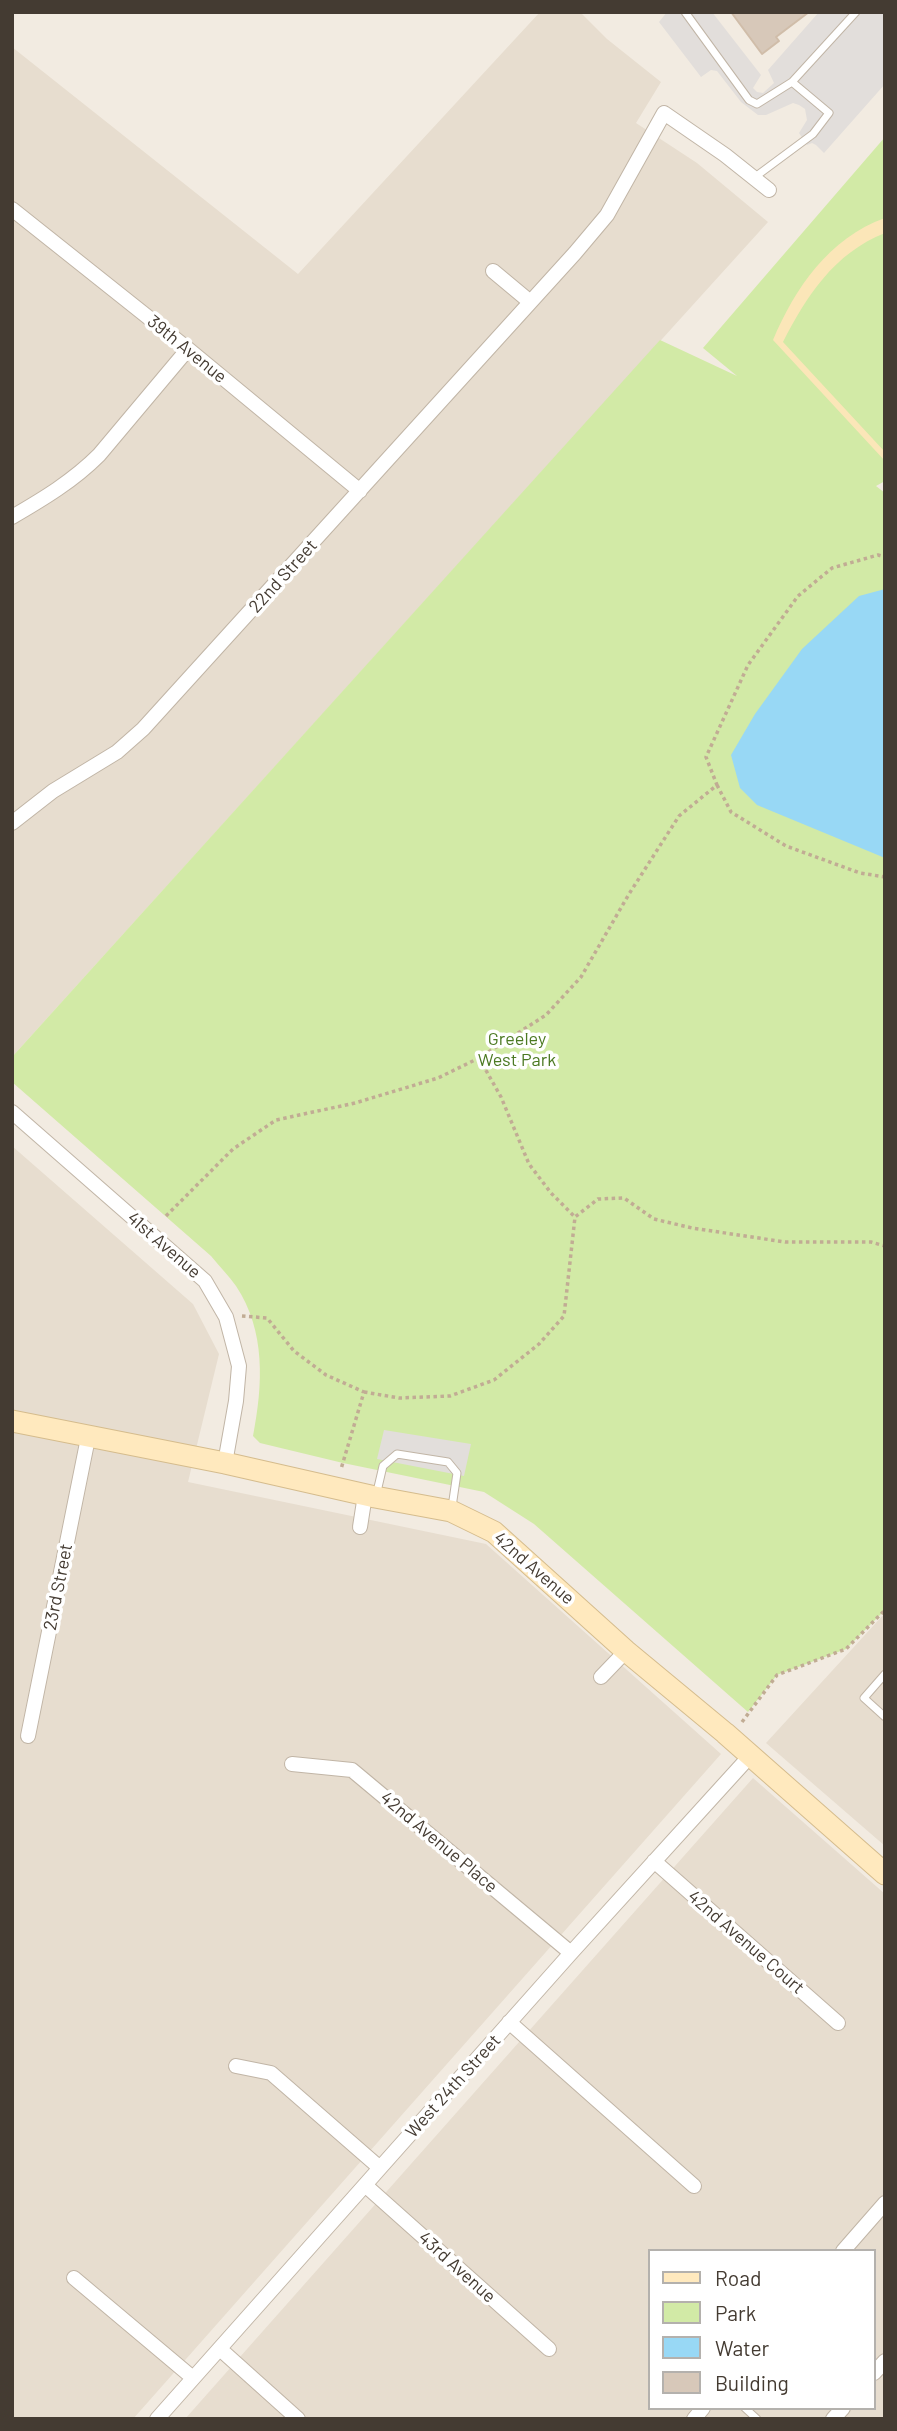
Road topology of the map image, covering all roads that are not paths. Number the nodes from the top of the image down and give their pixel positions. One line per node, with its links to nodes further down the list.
1 (685, 12): 3 (lane)
2 (856, 12): 3 (lane)
3 (792, 82): 4 (lane)
4 (754, 178): 5 (street); 8 (street, 22nd Street)
5 (769, 190)
6 (12, 209): 9 (street, 39th Avenue)
7 (493, 271): 8 (street)
8 (529, 302): 10 (street, 22nd Street)
9 (188, 349): 10 (street, 39th Avenue); 11 (street)
10 (360, 491): 12 (street, 22nd Street)
11 (12, 517)
12 (12, 823)
13 (12, 1112): 16 (street, 41st Avenue)
14 (12, 1421): 15 (street, 42nd Avenue)
15 (88, 1438): 16 (street, 42nd Avenue); 24 (street, 23rd Street)
16 (225, 1463): 17 (street, 42nd Avenue)
17 (370, 1496): 18 (street, 42nd Avenue); 18 (lane); 19 (street)
18 (451, 1511): 20 (street, 42nd Avenue)
19 (360, 1527)
20 (626, 1651): 22 (street); 25 (street, 42nd Avenue)
21 (885, 1674): 23 (lane)
22 (601, 1677)
23 (885, 1717)
24 (28, 1736)
25 (750, 1756): 27 (street, West 24th Street); 28 (street, 42nd Avenue)
26 (292, 1764): 29 (street, 42nd Avenue Place)
27 (654, 1861): 29 (street, West 24th Street); 31 (street, 42nd Avenue Court)
28 (885, 1874)
29 (571, 1953): 30 (street, West 24th Street)
30 (509, 2022): 33 (street, West 24th Street); 35 (street)
31 (838, 2023)
32 (236, 2066): 33 (street)
33 (380, 2168): 34 (street, West 24th Street)
34 (365, 2185): 39 (street, 43rd Avenue); 40 (street, West 24th Street)
35 (694, 2186)
36 (885, 2203): 37 (street)
37 (845, 2249)
38 (74, 2278): 41 (street)
39 (550, 2349)
40 (220, 2350): 41 (street, West 24th Street); 43 (street)
41 (193, 2378): 42 (street, West 24th Street)
42 (157, 2419)
43 (298, 2419)

